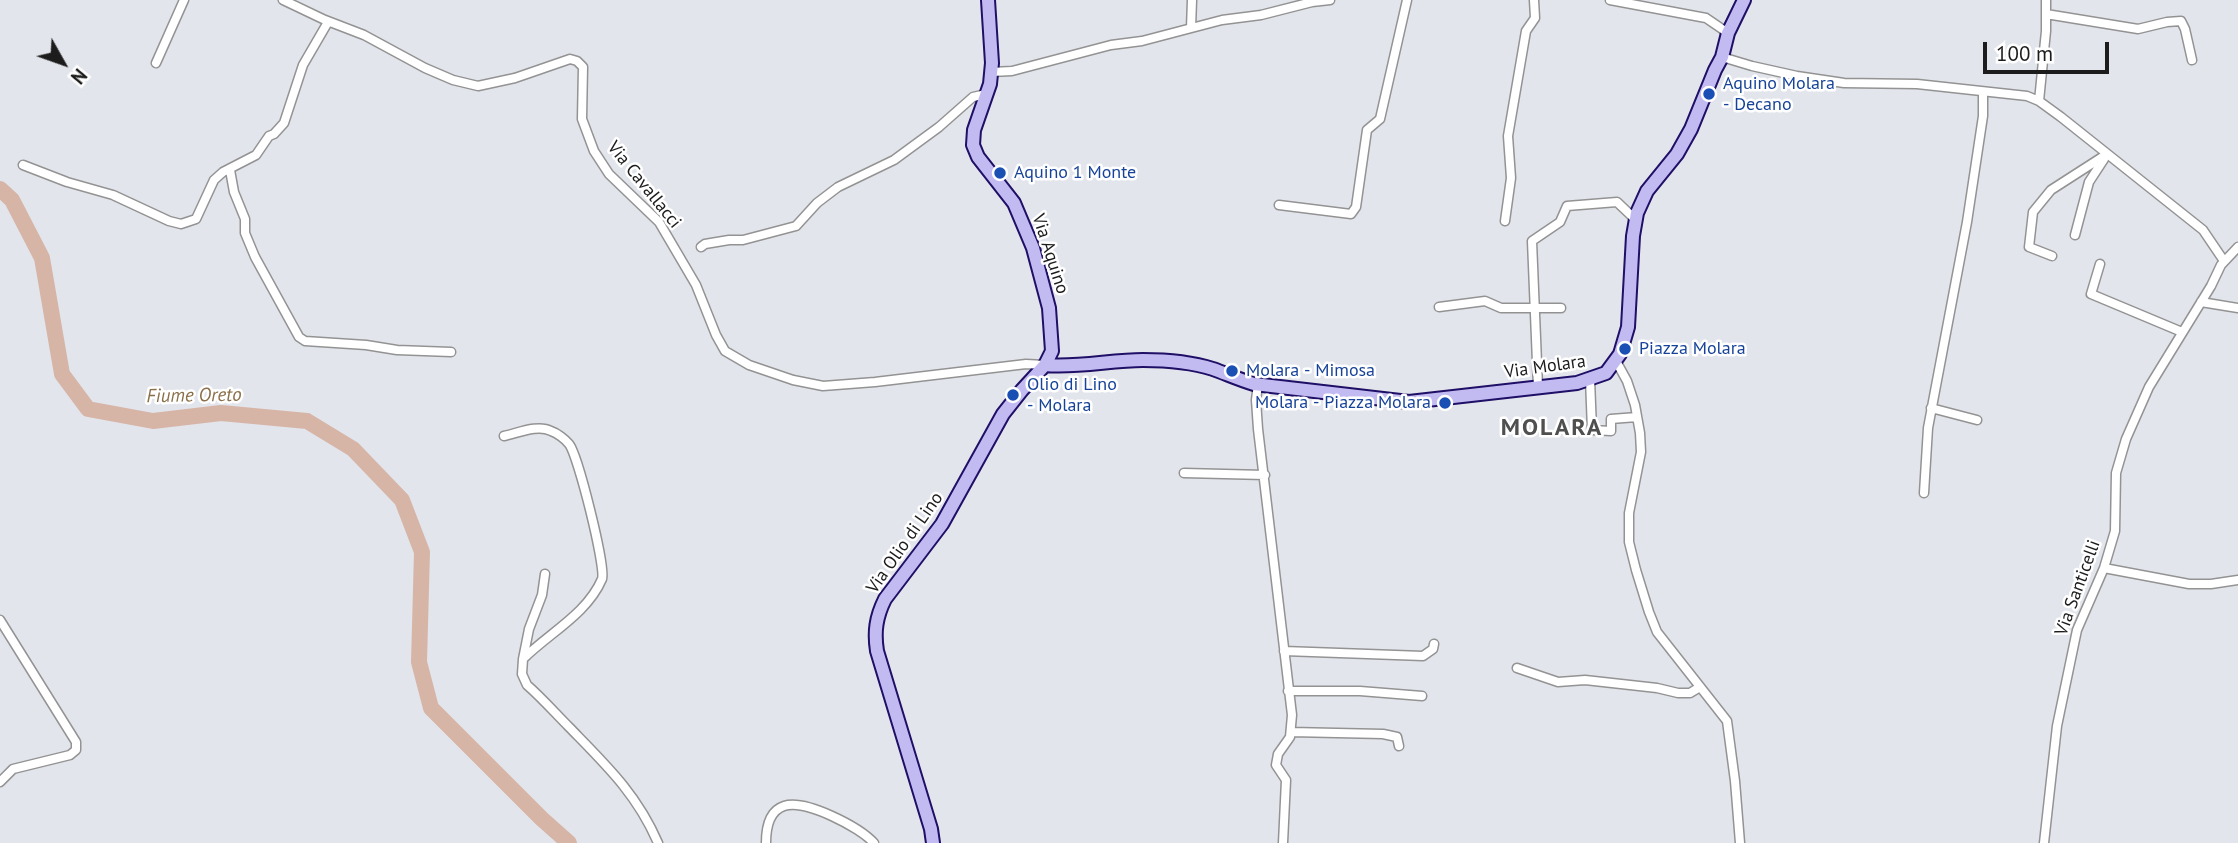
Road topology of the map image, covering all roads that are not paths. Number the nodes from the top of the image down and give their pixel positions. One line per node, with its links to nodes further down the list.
1 (184, 0): 18 (street)
2 (283, 0): 13 (street, Via Cavallacci)
3 (989, 0): 19 (street, Via Aquino)
4 (1192, 0): 14 (street)
5 (1330, 0): 14 (street)
6 (1408, 0): 26 (street)
7 (1534, 0): 28 (street)
8 (1610, 0): 11 (street)
9 (1744, 0): 15 (street)
10 (2046, 0): 12 (street)
11 (1637, 2): 15 (street)
12 (2046, 15): 17 (street); 22 (street)
13 (328, 22): 25 (street); 43 (street, Via Cavallacci)
14 (1191, 28): 19 (street)
15 (1728, 33): 16 (street)
16 (1722, 57): 20 (street); 27 (street)
17 (2192, 60)
18 (156, 63)
19 (991, 72): 21 (street, Via Aquino)
20 (1983, 92): 22 (street); 47 (street)
21 (986, 94): 30 (street); 43 (street, Via Aquino)
22 (2039, 101): 23 (street)
23 (2107, 154): 29 (street); 32 (street); 33 (street)
24 (23, 165): 25 (street)
25 (230, 170): 41 (street)
26 (1279, 205)
27 (1636, 220): 37 (street); 42 (street)
28 (1505, 221)
29 (2075, 235)
30 (701, 247)
31 (2238, 247): 33 (street, Via Santicelli)
32 (2052, 256)
33 (2224, 261): 35 (street, Via Santicelli)
34 (2100, 264): 40 (street)
35 (2201, 302): 39 (street); 40 (street, Via Santicelli)
36 (1439, 307): 37 (street)
37 (1535, 308): 38 (street); 46 (street)
38 (1561, 308)
39 (2238, 308)
40 (2182, 332): 54 (street, Via Santicelli)
41 (451, 352)
42 (1616, 361): 44 (street, Via Molara); 48 (street)
43 (1045, 365): 45 (street, Via Molara); 71 (street, Via Olio di Lino)
44 (1590, 379): 46 (street, Via Molara); 48 (street)
45 (1258, 384): 46 (street, Via Molara); 52 (street)
46 (1538, 387)
47 (1931, 408): 49 (street); 53 (street)
48 (1637, 417): 62 (street)
49 (1977, 420)
50 (505, 436): 60 (street)
51 (1184, 473): 52 (street)
52 (1265, 475): 59 (street)
53 (1924, 494)
54 (2104, 568): 56 (street); 74 (street, Via Santicelli)
55 (545, 574): 60 (street)
56 (2238, 580)
57 (0, 620): 67 (street)
58 (1434, 644): 59 (street)
59 (1284, 651): 63 (street)
60 (523, 659): 68 (street)
61 (1517, 668): 62 (street)
62 (1700, 687): 73 (street)
63 (1288, 691): 64 (street); 65 (street)
64 (1422, 696)
65 (1291, 732): 66 (street); 72 (street)
66 (1399, 746)
67 (0, 782)
68 (658, 843)
69 (766, 843): 70 (street)
70 (874, 843)
71 (933, 843)
72 (1283, 843)
73 (1740, 843)
74 (2043, 843)

